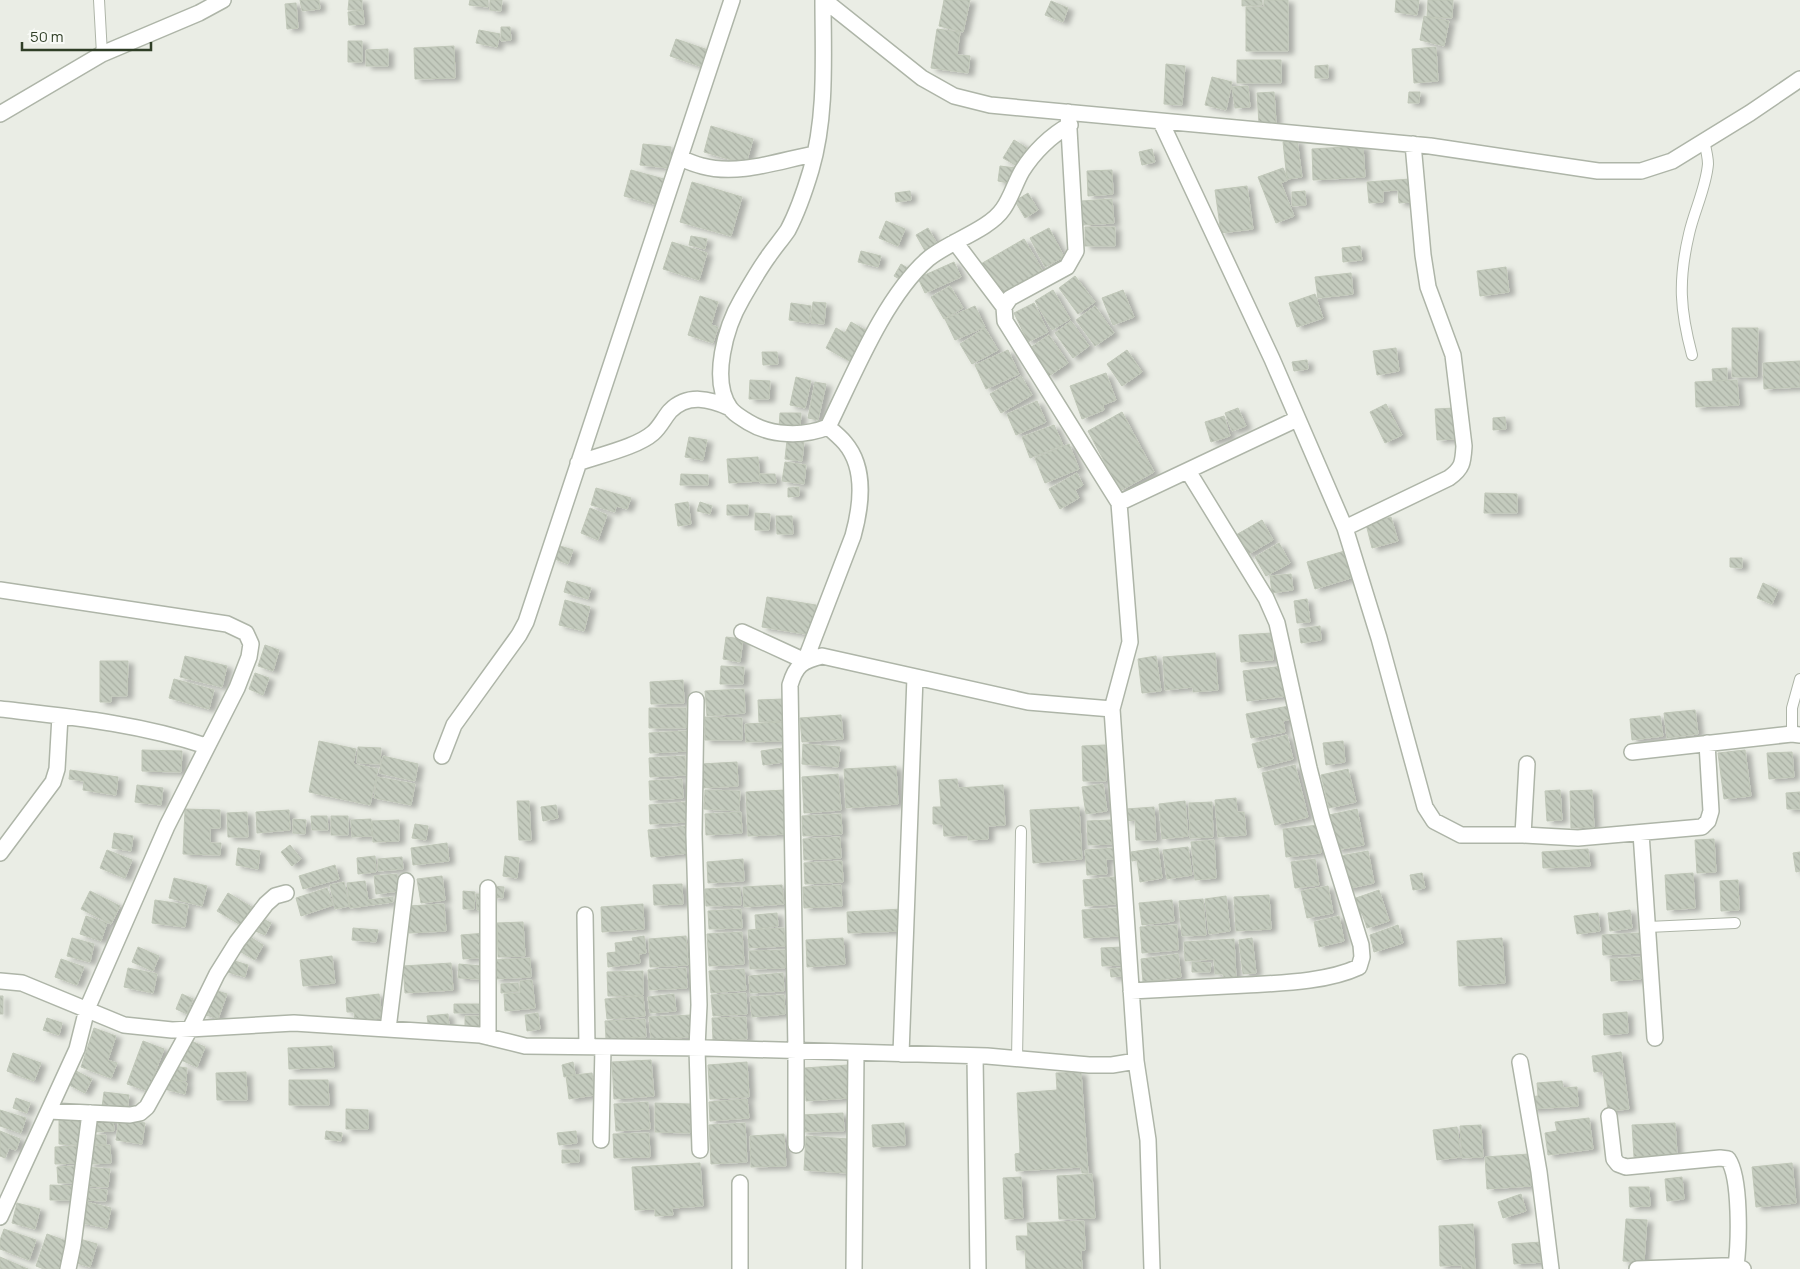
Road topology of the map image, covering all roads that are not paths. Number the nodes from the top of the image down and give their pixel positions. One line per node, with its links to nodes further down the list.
1 (99, 0): 6 (lane)
2 (223, 0): 5 (street)
3 (732, 0): 14 (street)
4 (824, 0): 9 (street); 13 (street)
5 (201, 6): 6 (street)
6 (102, 54): 8 (street)
7 (1800, 79): 11 (street)
8 (0, 114)
9 (1069, 118): 10 (street); 15 (street); 16 (street)
10 (1161, 122): 12 (street); 19 (street)
11 (1704, 141): 12 (street); 17 (lane)
12 (1412, 144): 24 (street)
13 (814, 154): 14 (street); 18 (street)
14 (680, 158): 21 (street)
15 (955, 242): 16 (street); 20 (street)
16 (1004, 307): 23 (street)
17 (1692, 355)
18 (730, 408): 20 (street); 21 (street)
19 (1296, 419): 22 (street); 24 (street)
20 (828, 427): 27 (street)
21 (578, 462): 38 (street)
22 (1188, 471): 23 (street); 51 (street)
23 (1119, 503): 32 (street)
24 (1345, 528): 42 (street)
25 (0, 590): 36 (street)
26 (742, 632): 27 (street)
27 (805, 660): 28 (street); 60 (street)
28 (915, 677): 32 (street); 62 (street)
29 (1800, 679): 34 (lane)
30 (696, 700): 59 (street)
31 (0, 709): 33 (street)
32 (1112, 709): 51 (street)
33 (60, 716): 36 (street); 43 (street)
34 (1796, 735): 35 (street)
35 (1707, 743): 37 (street); 41 (street)
36 (206, 746): 52 (street)
37 (1632, 752)
38 (442, 756)
39 (1527, 764): 42 (street)
40 (1021, 830): 64 (lane)
41 (1641, 833): 42 (street); 49 (street)
42 (1523, 835)
43 (0, 853)
44 (406, 881): 54 (street)
45 (488, 888): 55 (street)
46 (286, 893): 53 (street)
47 (585, 914): 57 (street)
48 (1735, 923): 49 (lane)
49 (1648, 927): 56 (street)
50 (0, 981): 52 (street)
51 (1131, 991): 65 (street)
52 (87, 1009): 53 (street); 67 (street)
53 (190, 1029): 54 (street); 68 (street)
54 (388, 1030): 55 (street)
55 (488, 1037): 57 (street)
56 (1655, 1038)
57 (587, 1047): 58 (street)
58 (603, 1047): 59 (street); 70 (street)
59 (697, 1048): 60 (street); 72 (street)
60 (796, 1051): 61 (street); 71 (street)
61 (856, 1053): 62 (street); 78 (street)
62 (901, 1054): 63 (street)
63 (975, 1056): 64 (street); 79 (street)
64 (1017, 1058): 65 (street)
65 (1136, 1061): 80 (street)
66 (1520, 1062): 81 (street)
67 (49, 1111): 68 (street); 74 (street)
68 (90, 1113): 76 (street)
69 (1609, 1116): 75 (street)
70 (601, 1140)
71 (796, 1145)
72 (700, 1150)
73 (740, 1183): 77 (street)
74 (0, 1217)
75 (1739, 1268): 82 (street)
76 (68, 1269)
77 (740, 1269)
78 (854, 1269)
79 (978, 1269)
80 (1152, 1269)
81 (1551, 1269)
82 (1637, 1269)

